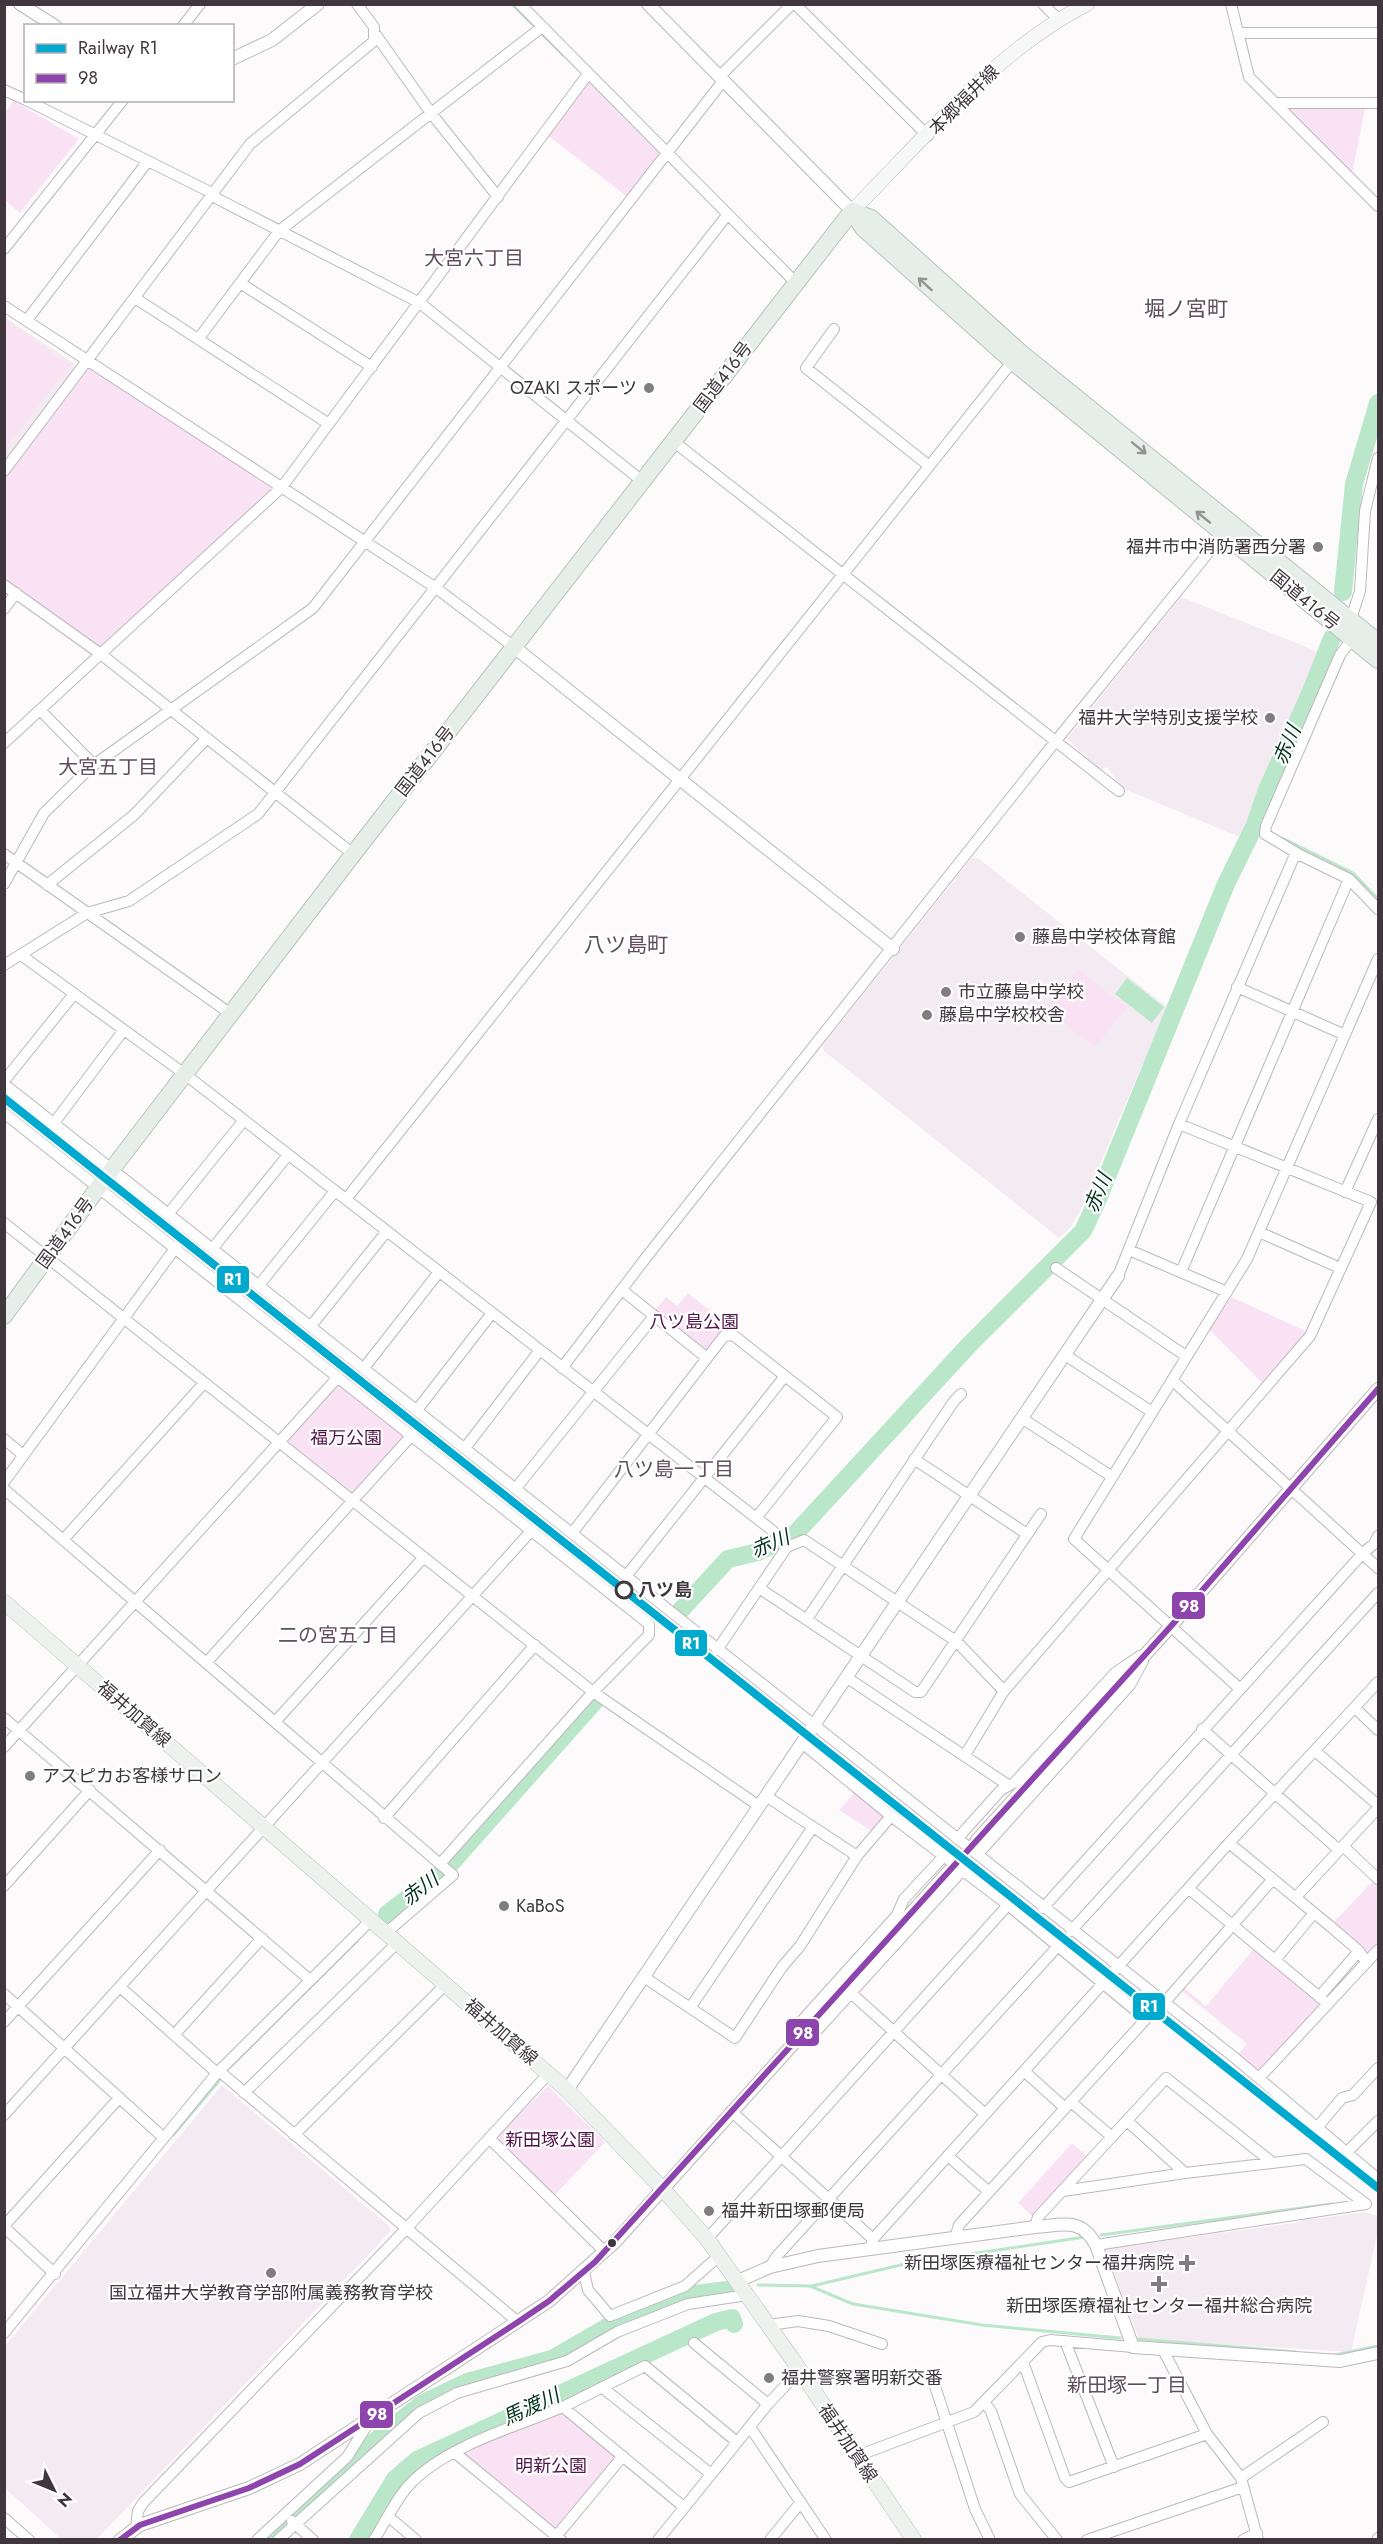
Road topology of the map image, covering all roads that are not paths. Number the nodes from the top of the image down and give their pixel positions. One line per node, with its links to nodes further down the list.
1 (20, 4): 12 (street)
2 (200, 4): 13 (street)
3 (318, 4): 18 (street)
4 (357, 4): 17 (street)
5 (520, 4): 14 (street)
6 (648, 4): 20 (street)
7 (794, 4): 20 (street); 29 (street)
8 (1043, 4): 11 (street)
9 (1087, 4): 11 (main road, 本郷福井線)
10 (1231, 4): 15 (street)
11 (1059, 20): 29 (main road, 本郷福井線)
12 (52, 24)
13 (185, 24)
14 (542, 27): 19 (street); 27 (street)
15 (1238, 33): 16 (street); 25 (street)
16 (1378, 33)
17 (376, 35): 27 (street); 32 (street)
18 (234, 58)
19 (588, 74): 30 (street); 33 (street)
20 (721, 79): 30 (street); 35 (street)
21 (6, 93): 22 (street)
22 (24, 99)
23 (30, 102): 28 (street)
24 (121, 102): 28 (street)
25 (1276, 103): 26 (street); 34 (street)
26 (1378, 103)
27 (431, 113): 33 (street); 37 (street)
28 (95, 135): 31 (street); 38 (street)
29 (928, 136): 35 (main road, 本郷福井線)
30 (667, 153): 36 (street); 50 (street)
31 (148, 161): 32 (street); 44 (street)
32 (213, 195): 37 (street); 41 (street)
33 (498, 196): 42 (street)
34 (1378, 206)
35 (852, 211): 39 (highway, 国道416号); 47 (highway, 国道416号)
36 (728, 214): 39 (street); 51 (street)
37 (279, 231): 40 (street); 42 (street)
38 (4, 249)
39 (795, 282): 53 (highway, 国道416号)
40 (240, 283): 46 (street); 49 (street)
41 (135, 298): 46 (street); 48 (street)
42 (420, 303): 49 (street); 50 (street)
43 (4, 306): 44 (street)
44 (27, 320): 48 (street)
45 (834, 329): 55 (street)
46 (199, 338): 52 (street)
47 (1016, 357): 55 (street); 59 (highway, 国道416号)
48 (89, 360): 56 (street); 58 (street)
49 (372, 367): 52 (street)
50 (498, 367): 51 (street); 60 (street)
51 (565, 421): 57 (street); 63 (street)
52 (329, 424): 58 (street)
53 (673, 441): 57 (highway, 国道416号); 61 (street)
54 (1378, 458): 66 (street)
55 (928, 465): 61 (street)
56 (4, 471)
57 (642, 481): 68 (highway, 国道416号)
58 (282, 487): 60 (street); 69 (street)
59 (1228, 529): 66 (highway, 国道416号); 74 (street)
60 (364, 541): 63 (street); 71 (street)
61 (842, 575): 74 (street); 77 (street)
62 (4, 585): 64 (street)
63 (436, 588): 68 (street); 79 (street)
64 (16, 593): 65 (street); 69 (street)
65 (4, 609)
66 (1350, 631): 67 (highway, 国道416号); 70 (highway, 国道416号); 82 (street)
67 (1378, 642)
68 (514, 647): 77 (street); 81 (highway, 国道416号)
69 (102, 655): 71 (street); 72 (street)
70 (1378, 660)
71 (170, 709): 73 (street); 76 (street)
72 (41, 711): 75 (street); 76 (street)
73 (207, 738): 79 (street); 86 (street)
74 (1055, 742): 78 (street); 89 (street)
75 (4, 743)
76 (94, 765): 83 (street)
77 (680, 779): 89 (street); 113 (street)
78 (1119, 791)
79 (276, 792): 81 (street); 88 (street)
80 (4, 854): 83 (street)
81 (354, 854): 96 (highway, 国道416号)
82 (1300, 855): 84 (street); 93 (street)
83 (17, 864): 85 (street); 86 (street)
84 (1349, 879): 87 (street); 95 (street)
85 (4, 884)
86 (47, 885): 88 (street)
87 (1378, 909)
88 (87, 914): 90 (street); 96 (street)
89 (893, 949): 128 (street)
90 (21, 954): 91 (street); 94 (street)
91 (4, 965)
92 (1377, 967): 98 (street)
93 (1238, 987): 95 (street); 105 (street)
94 (74, 994): 97 (street); 100 (street)
95 (1292, 1012): 98 (street); 106 (street)
96 (231, 1014): 99 (highway, 国道416号)
97 (123, 1031): 99 (street); 104 (street)
98 (1345, 1035): 109 (street)
99 (186, 1075): 103 (street); 108 (highway, 国道416号)
100 (4, 1082): 104 (street)
101 (4, 1113): 110 (street)
102 (1378, 1119): 112 (street)
103 (244, 1120): 107 (street); 114 (street)
104 (54, 1123): 108 (street)
105 (1179, 1124): 106 (street); 120 (street)
106 (1234, 1147): 109 (street); 125 (street)
107 (288, 1155): 111 (street); 119 (street)
108 (112, 1169): 110 (highway, 国道416号); 114 (street)
109 (1287, 1169): 112 (street); 117 (street)
110 (98, 1188): 118 (street); 121 (highway, 国道416号)
111 (335, 1191): 113 (street); 127 (street)
112 (1345, 1192): 123 (street)
113 (346, 1199): 116 (street)
114 (169, 1214): 119 (street)
115 (4, 1223): 121 (street)
116 (387, 1231): 124 (street); 135 (street)
117 (1259, 1232): 123 (street); 129 (street)
118 (176, 1247): 134 (street); 143 (street)
119 (213, 1248): 127 (street)
120 (1129, 1250): 125 (street); 126 (street)
121 (48, 1257): 132 (highway, 国道416号); 134 (street)
122 (1056, 1268): 130 (street)
123 (1340, 1268): 152 (street)
124 (439, 1272): 131 (street); 140 (street)
125 (1181, 1272): 129 (street)
126 (1118, 1276): 130 (street)
127 (259, 1285): 135 (street)
128 (622, 1290): 133 (street); 141 (street)
129 (1227, 1292): 138 (street)
130 (1103, 1300): 137 (street); 138 (street)
131 (492, 1313): 136 (street); 149 (street)
132 (4, 1316)
133 (654, 1316): 139 (street); 147 (street)
134 (124, 1318): 145 (street); 158 (street)
135 (311, 1326): 140 (street)
136 (540, 1350): 141 (street); 157 (street)
137 (1065, 1356): 150 (street); 151 (street)
138 (1186, 1356): 144 (street)
139 (707, 1358): 142 (street); 153 (street)
140 (364, 1368): 149 (street)
141 (562, 1368): 147 (street)
142 (786, 1376): 161 (street); 169 (street)
143 (338, 1377): 154 (street); 156 (street)
144 (1172, 1380): 150 (street); 152 (street)
145 (204, 1383): 156 (street); 175 (street)
146 (1378, 1389): 165 (street)
147 (593, 1391): 153 (street); 163 (street)
148 (961, 1394): 159 (street)
149 (417, 1410): 157 (street)
150 (1152, 1412): 160 (street)
151 (1023, 1419): 160 (street); 166 (street)
152 (1227, 1431): 165 (street); 180 (street)
153 (648, 1434): 161 (street); 172 (street)
154 (412, 1435): 167 (street); 170 (street)
155 (4, 1439): 158 (street)
156 (280, 1442): 167 (street); 185 (street)
157 (465, 1448): 163 (street)
158 (23, 1455): 162 (street)
159 (914, 1459): 166 (street); 178 (street)
160 (1111, 1476): 180 (street)
161 (705, 1479): 169 (street); 181 (street)
162 (4, 1482)
163 (516, 1488): 172 (street)
164 (4, 1489): 175 (street)
165 (1293, 1489): 176 (street); 189 (street)
166 (970, 1496): 173 (street); 187 (street)
167 (353, 1501): 177 (street); 195 (street)
168 (1041, 1514): 173 (street)
169 (756, 1518): 171 (street)
170 (532, 1530): 184 (street); 201 (street)
171 (773, 1531)
172 (573, 1532): 181 (street)
173 (1027, 1534): 190 (street)
174 (1378, 1536): 176 (street)
175 (63, 1540): 185 (street)
176 (1363, 1553): 179 (street); 199 (street)
177 (424, 1557): 184 (street); 204 (street)
178 (844, 1565): 182 (street); 187 (street); 188 (street)
179 (1378, 1568)
180 (1107, 1569): 189 (street); 200 (street)
181 (627, 1575): 192 (street)
182 (759, 1588): 188 (street); 192 (street)
183 (1378, 1593): 212 (street)
184 (473, 1596): 191 (street); 214 (street)
185 (135, 1601): 195 (street); 196 (street)
186 (4, 1602): 196 (main road, 福井加賀線)
187 (898, 1603): 190 (street); 194 (street)
188 (807, 1619): 194 (street)
189 (1172, 1625): 193 (street); 199 (street)
190 (956, 1641): 194 (street); 200 (street)
191 (535, 1645): 201 (street); 221 (street)
192 (717, 1650): 205 (street)
193 (1148, 1651): 215 (street); 225 (street); 229 (street)
194 (861, 1655): 197 (street)
195 (206, 1663): 204 (street)
196 (78, 1666): 207 (street); 222 (main road, 福井加賀線)
197 (846, 1677): 205 (street); 213 (street)
198 (1378, 1682): 202 (street)
199 (1239, 1688): 206 (street)
200 (1004, 1691): 213 (street)
201 (593, 1692): 218 (street); 232 (street)
202 (1355, 1708): 208 (street); 211 (street)
203 (4, 1718): 207 (street)
204 (274, 1722): 214 (street)
205 (814, 1727): 209 (street); 224 (street)
206 (1202, 1729): 212 (street); 242 (street)
207 (20, 1730): 210 (street); 216 (street)
208 (1378, 1730)
209 (802, 1743): 218 (street); 220 (street)
210 (4, 1747)
211 (1315, 1751): 217 (street); 219 (street)
212 (1231, 1754): 217 (street); 246 (street)
213 (965, 1755): 215 (street)
214 (321, 1763): 221 (street); 222 (street)
215 (1008, 1785): 224 (street)
216 (90, 1791): 228 (street); 237 (street)
217 (1275, 1792): 226 (street); 227 (street)
218 (763, 1801): 223 (street); 255 (street)
219 (1378, 1806): 227 (street)
220 (891, 1816): 230 (street); 231 (street)
221 (384, 1818): 232 (street)
222 (265, 1826): 239 (street); 244 (main road, 福井加賀線)
223 (813, 1827): 230 (street); 266 (street)
224 (957, 1839): 229 (street)
225 (976, 1840)
226 (1229, 1843): 235 (street); 238 (street)
227 (1341, 1848): 236 (street); 240 (street)
228 (160, 1850): 239 (street); 265 (street)
229 (978, 1854): 242 (street)
230 (857, 1856): 266 (street)
231 (943, 1857): 233 (street); 270 (street)
232 (440, 1864): 247 (street)
233 (962, 1871): 241 (street); 260 (street)
234 (948, 1872): 270 (street)
235 (1273, 1879): 240 (street); 245 (street)
236 (1378, 1879)
237 (4, 1886)
238 (1189, 1889): 245 (street); 254 (street)
239 (207, 1891): 248 (street); 259 (street)
240 (1296, 1897): 243 (street)
241 (1008, 1905): 249 (street); 268 (street)
242 (1043, 1908): 246 (street)
243 (1314, 1913): 251 (street); 252 (street)
244 (372, 1919): 247 (main road, 福井加賀線); 256 (street)
245 (1233, 1925): 252 (street); 263 (street)
246 (1071, 1931): 254 (street)
247 (392, 1937): 258 (main road, 福井加賀線); 279 (street)
248 (262, 1938): 256 (street); 269 (street)
249 (1058, 1946): 257 (street); 276 (street)
250 (1378, 1950): 253 (street)
251 (1359, 1951): 253 (street); 262 (street)
252 (1275, 1960): 262 (street)
253 (1366, 1962): 264 (street)
254 (1118, 1967): 257 (street); 263 (street)
255 (644, 1977): 266 (street); 278 (street)
256 (310, 1980): 274 (street)
257 (1103, 1983): 273 (street); 281 (street)
258 (446, 1984): 275 (main road, 福井加賀線); 288 (street)
259 (120, 1987): 269 (street); 271 (street)
260 (851, 1993): 268 (street); 270 (street)
261 (4, 1994): 265 (street)
262 (1319, 1996): 264 (street)
263 (1164, 2003): 277 (street)
264 (1328, 2004): 277 (street)
265 (19, 2007): 267 (street); 271 (street)
266 (690, 2008)
267 (4, 2022)
268 (894, 2031): 276 (street); 293 (street)
269 (174, 2035): 274 (street)
270 (793, 2043): 282 (street)
271 (64, 2049): 280 (street); 284 (street)
272 (1378, 2068): 287 (street)
273 (1024, 2071): 281 (street); 283 (street)
274 (218, 2072): 279 (street); 290 (street)
275 (549, 2073): 278 (main road, 福井加賀線); 291 (street)
276 (941, 2074): 283 (street); 301 (street)
277 (1259, 2078): 287 (street)
278 (567, 2090): 298 (main road, 福井加賀線)
279 (244, 2093): 288 (street)
280 (119, 2098): 290 (street); 302 (street)
281 (1068, 2105): 289 (street); 299 (street)
282 (731, 2111): 293 (street); 298 (street)
283 (985, 2114): 294 (street)
284 (4, 2115)
285 (1127, 2121): 289 (street); 295 (street); 296 (street)
286 (1378, 2121): 292 (street)
287 (1316, 2129): 292 (street)
288 (294, 2135): 304 (street)
289 (1112, 2137): 300 (street)
290 (164, 2138): 313 (street)
291 (489, 2138): 304 (street); 309 (street)
292 (1346, 2153): 297 (street)
293 (781, 2156): 301 (street); 306 (street)
294 (948, 2156): 299 (street); 307 (street)
295 (1273, 2163): 296 (street); 308 (street)
296 (1185, 2173): 300 (street)
297 (1378, 2179)
298 (663, 2188): 306 (main road, 福井加賀線); 309 (street)
299 (988, 2191): 305 (street)
300 (1063, 2191): 303 (street)
301 (829, 2199): 307 (street); 311 (street)
302 (4, 2227): 313 (street)
303 (1035, 2227): 305 (street); 308 (street)
304 (405, 2230): 315 (street); 349 (street)
305 (955, 2238): 307 (street)
306 (706, 2239): 310 (main road, 福井加賀線)
307 (872, 2244): 311 (street)
308 (1096, 2245): 321 (street)
309 (606, 2252): 312 (street)
310 (719, 2256): 312 (street); 314 (main road, 福井加賀線)
311 (770, 2267): 314 (street)
312 (584, 2272): 315 (street)
313 (55, 2274): 317 (street)
314 (742, 2288): 316 (main road, 福井加賀線); 348 (street)
315 (518, 2322): 331 (street)
316 (769, 2325): 320 (street); 325 (main road, 福井加賀線)
317 (4, 2333)
318 (1065, 2341): 321 (street); 324 (street); 340 (street)
319 (694, 2343): 329 (street)
320 (882, 2344)
321 (1133, 2347): 322 (street)
322 (1162, 2348): 323 (street); 335 (street)
323 (1378, 2353)
324 (1023, 2361): 328 (street); 340 (street)
325 (802, 2373): 329 (street); 339 (main road, 福井加賀線)
326 (932, 2377): 332 (street)
327 (604, 2389): 330 (street); 336 (street); 341 (street)
328 (985, 2403): 332 (street); 364 (street)
329 (768, 2404): 334 (street)
330 (563, 2407): 337 (street); 338 (street)
331 (374, 2416): 345 (street); 349 (street)
332 (947, 2422): 339 (street); 363 (street)
333 (1323, 2422): 342 (street)
334 (750, 2427): 336 (street); 343 (street)
335 (1207, 2434): 340 (street); 342 (street)
336 (737, 2442): 341 (street)
337 (454, 2452): 346 (street); 351 (street)
338 (622, 2456): 344 (street); 351 (street)
339 (857, 2456): 362 (main road, 福井加賀線)
340 (1114, 2467)
341 (711, 2474): 344 (street)
342 (1242, 2482): 350 (street); 365 (street)
343 (801, 2502): 360 (street); 361 (street)
344 (684, 2507): 359 (street)
345 (286, 2514): 348 (street); 354 (street)
346 (389, 2517): 357 (street); 358 (street)
347 (4, 2518): 352 (street)
348 (297, 2526): 355 (street); 356 (street)
349 (136, 2527): 353 (street)
350 (1258, 2536): 366 (street)
351 (557, 2538)
352 (29, 2540)
353 (120, 2540)
354 (257, 2540)
355 (278, 2540)
356 (313, 2540)
357 (374, 2540)
358 (416, 2540)
359 (658, 2540)
360 (770, 2540)
361 (826, 2540)
362 (914, 2540)
363 (990, 2540)
364 (1057, 2540)
365 (1087, 2540)
366 (1243, 2540)

